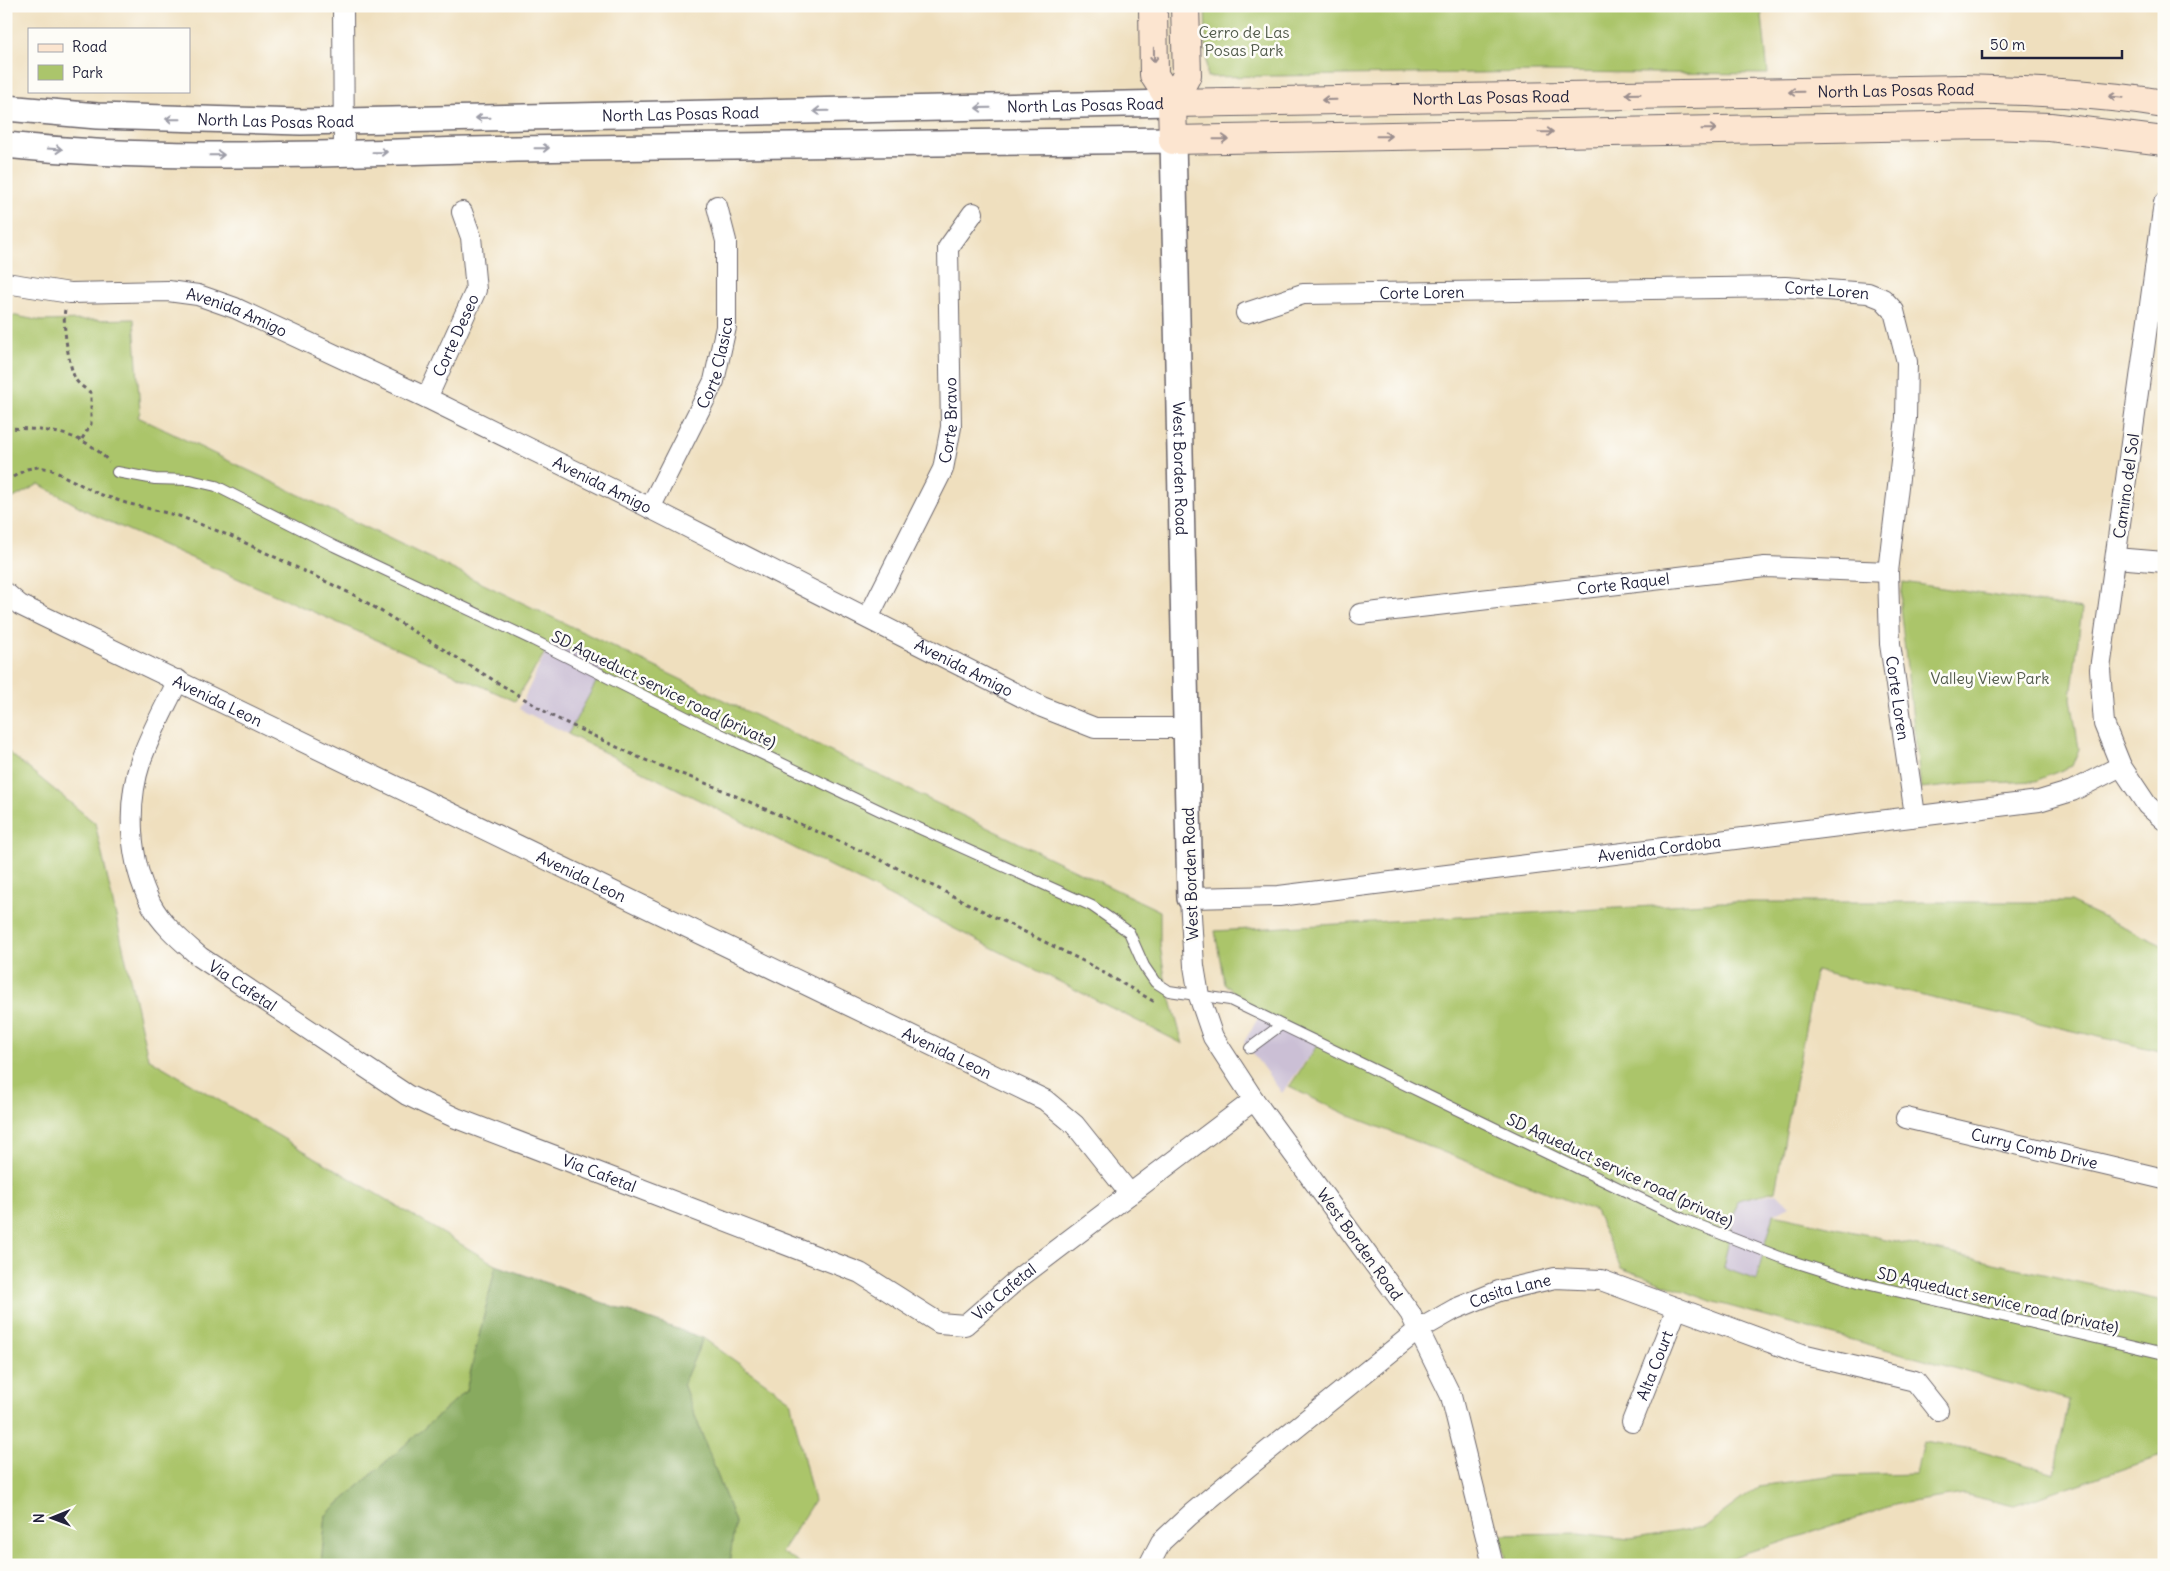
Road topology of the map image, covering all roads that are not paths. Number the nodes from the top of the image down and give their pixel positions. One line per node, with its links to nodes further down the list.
1 (343, 6): 7 (street)
2 (1153, 6): 4 (main road, one-way to 4)
3 (1185, 6): 4 (main road, West Borden Road)
4 (1172, 103): 5 (main road, North Las Posas Road, one-way to 4); 7 (street, North Las Posas Road, one-way to 7); 8 (main road, West Borden Road)
5 (2164, 104)
6 (6, 108): 7 (street, North Las Posas Road, one-way to 6)
7 (344, 121): 11 (street)
8 (1173, 140): 9 (main road, North Las Posas Road, one-way to 9); 11 (street, North Las Posas Road, one-way to 8); 29 (street, West Borden Road)
9 (2164, 141)
10 (6, 145): 11 (street, North Las Posas Road, one-way to 11)
11 (344, 152)
12 (2164, 203): 17 (street, Camino del Sol)
13 (717, 206): 21 (street, Corte Clasica)
14 (462, 212): 19 (street, Corte Deseo)
15 (973, 213): 27 (street, Corte Bravo)
16 (6, 283): 19 (street, Avenida Amigo)
17 (2158, 295): 22 (street, Camino del Sol)
18 (1246, 313): 24 (street, Corte Loren)
19 (427, 398): 21 (street, Avenida Amigo)
20 (117, 472): 34 (lane, SD Aqueduct service road (private))
21 (650, 508): 27 (street, Avenida Amigo)
22 (2116, 558): 23 (street); 30 (street, Camino del Sol)
23 (2164, 562)
24 (1888, 572): 26 (street, Corte Raquel); 31 (street, Corte Loren)
25 (6, 592): 28 (street, Avenida Leon)
26 (1360, 614)
27 (868, 618): 29 (street, Avenida Amigo)
28 (178, 680): 40 (street, Avenida Leon); 40 (street, Via Cafetal)
29 (1186, 728): 33 (street, West Borden Road)
30 (2121, 766): 31 (street, Avenida Cordoba); 32 (street, Camino del Sol)
31 (1915, 815): 33 (street, Avenida Cordoba)
32 (2164, 820)
33 (1190, 898): 34 (street, West Borden Road)
34 (1199, 996): 35 (lane, SD Aqueduct service road (private)); 37 (street, West Borden Road)
35 (1280, 1025): 36 (lane); 43 (lane, SD Aqueduct service road (private))
36 (1250, 1048)
37 (1254, 1100): 40 (street, Via Cafetal); 42 (street, West Borden Road)
38 (1906, 1118): 39 (street, Curry Comb Drive)
39 (2164, 1179)
40 (1130, 1194)
41 (1677, 1308): 42 (street, Casita Lane); 44 (street, Casita Lane); 45 (street, Alta Court)
42 (1418, 1330): 46 (street, Casita Lane); 47 (street, West Borden Road)
43 (2164, 1354)
44 (1938, 1410)
45 (1632, 1422)
46 (1149, 1565)
47 (1493, 1565)

